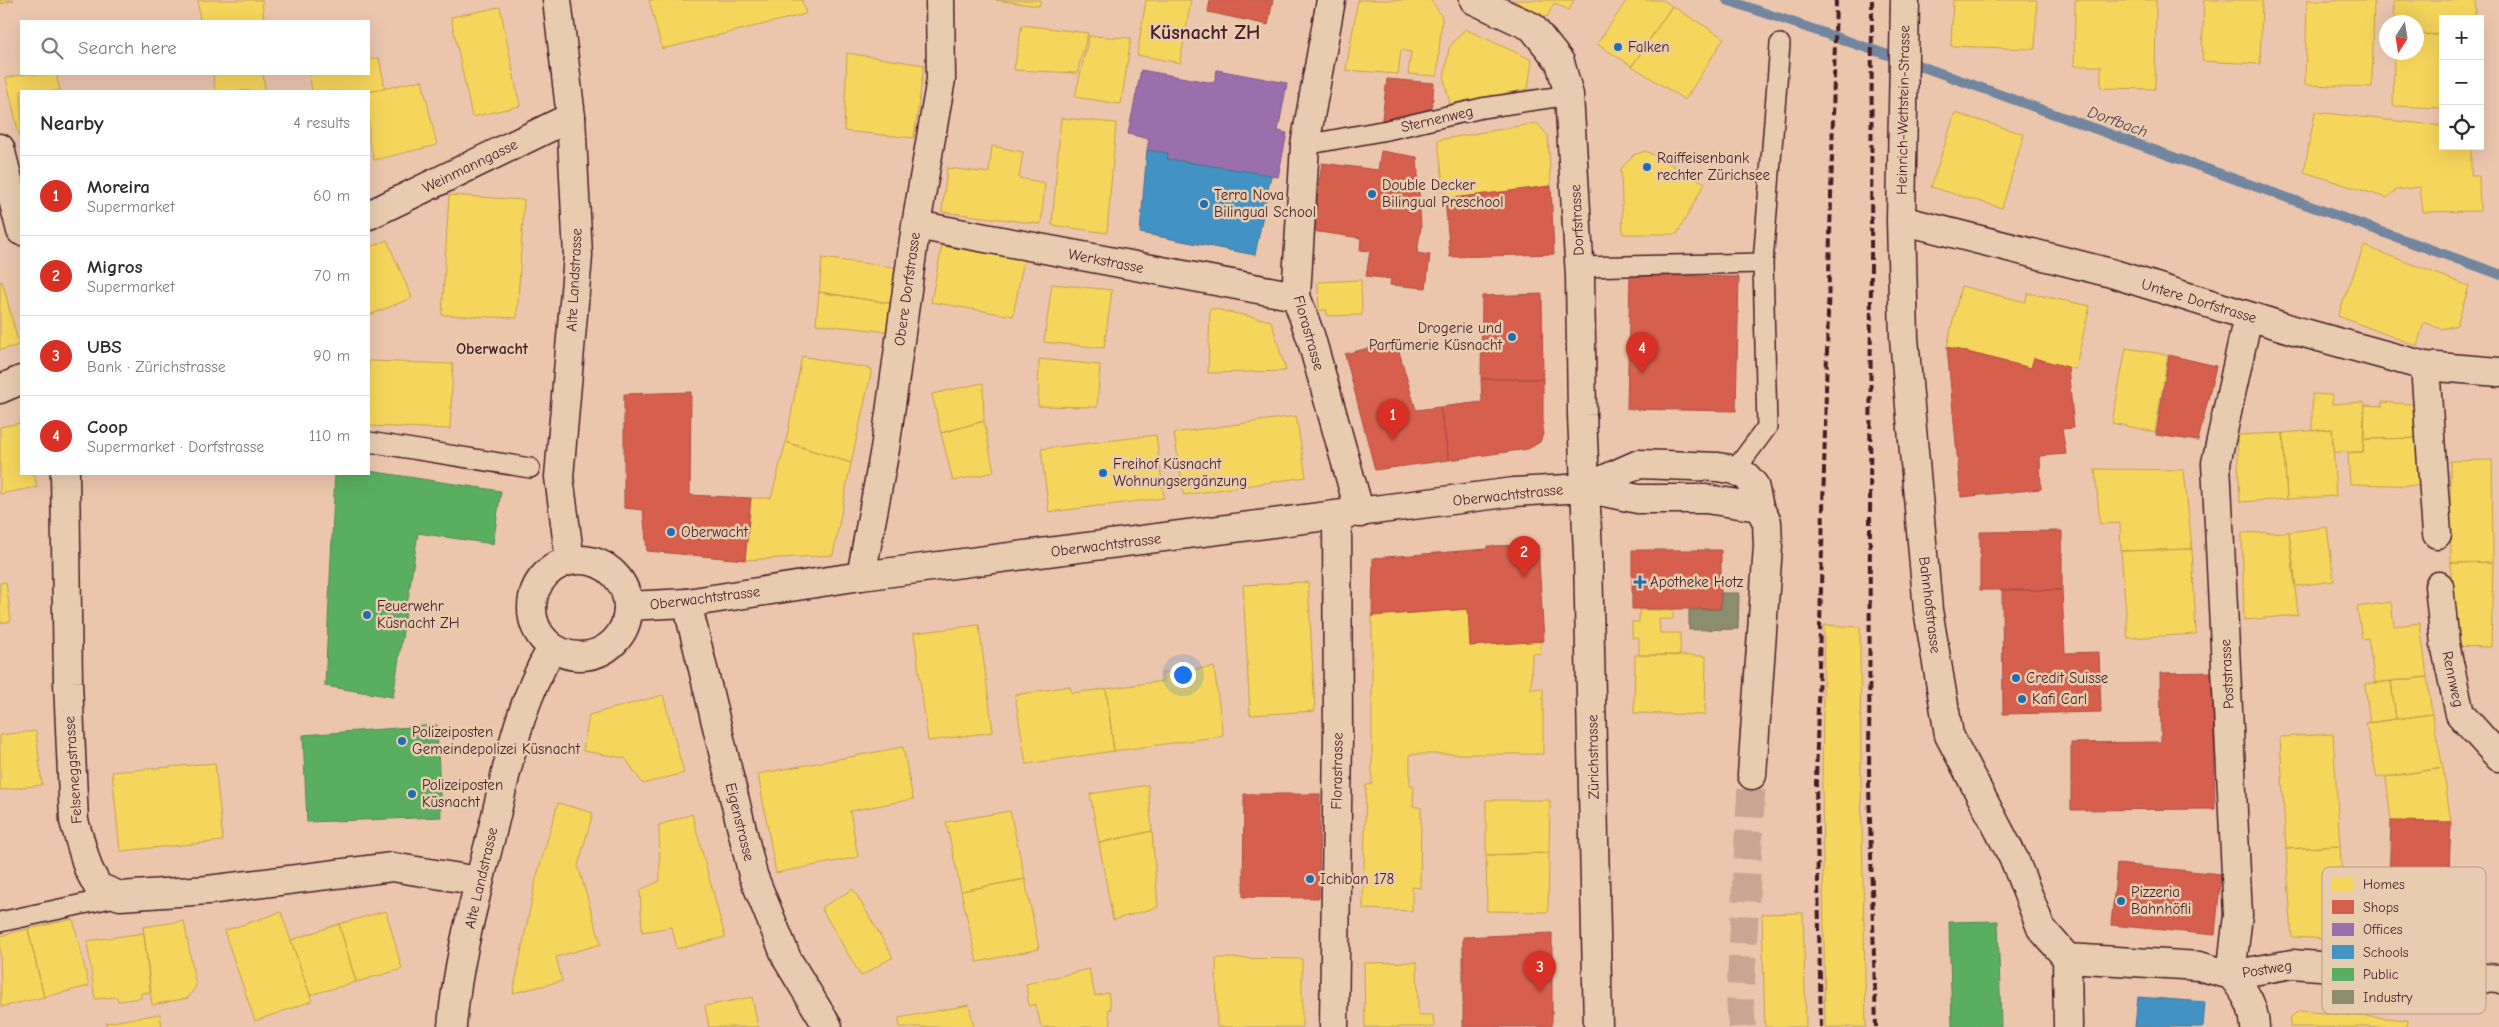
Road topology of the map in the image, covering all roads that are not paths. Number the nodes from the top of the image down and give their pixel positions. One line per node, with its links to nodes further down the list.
1 (557, 0): 8 (street, Alte Landstrasse)
2 (940, 0): 13 (street, Obere Dorfstrasse)
3 (1331, 0): 9 (street, Florastrasse)
4 (1474, 0): 7 (street, Dorfstrasse)
5 (1905, 10): 12 (street, Heinrich-Wettstein-Strasse)
6 (1780, 44): 15 (lane)
7 (1569, 95): 9 (lane, Sternenweg); 16 (street, Dorfstrasse)
8 (571, 117): 11 (street, Weinmanngasse); 31 (street, Alte Landstrasse)
9 (1305, 145): 17 (street, Florastrasse)
10 (0, 148): 14 (street)
11 (370, 215)
12 (1901, 220): 18 (street, Untere Dorfstrasse); 42 (street, Bahnhofstrasse)
13 (916, 225): 17 (street, Werkstrasse); 32 (street, Obere Dorfstrasse)
14 (20, 227)
15 (1763, 263): 16 (lane); 25 (lane)
16 (1579, 267): 27 (street, Dorfstrasse)
17 (1296, 296): 29 (street, Florastrasse)
18 (2248, 316): 19 (street, Untere Dorfstrasse); 44 (street, Poststrasse)
19 (2426, 366): 20 (street, Untere Dorfstrasse); 30 (street)
20 (2499, 372)
21 (20, 380): 22 (street)
22 (0, 388)
23 (370, 442): 24 (lane)
24 (530, 468)
25 (1735, 470): 27 (street, Oberwachtstrasse); 28 (street)
26 (65, 475): 40 (street, Felseneggstrasse)
27 (1585, 488): 28 (street, Oberwachtstrasse); 29 (street, Oberwachtstrasse); 50 (street, Zürichstrasse)
28 (1758, 507): 38 (street)
29 (1349, 514): 32 (street, Oberwachtstrasse); 49 (street, Florastrasse)
30 (2437, 534)
31 (570, 561): 35 (street); 36 (street)
32 (861, 576): 34 (street, Oberwachtstrasse)
33 (2439, 586): 37 (street, Rennweg)
34 (687, 603): 35 (street, Oberwachtstrasse); 48 (street, Eigenstrasse)
35 (628, 606): 36 (street)
36 (552, 648): 39 (street, Alte Landstrasse)
37 (2499, 757)
38 (1752, 775)
39 (479, 881): 40 (street, Felseneggstrasse); 47 (street, Alte Landstrasse)
40 (120, 896): 41 (lane)
41 (0, 922)
42 (2067, 958): 44 (street, Postweg); 51 (street)
43 (2322, 966): 44 (street, Postweg)
44 (2231, 975): 52 (street)
45 (2486, 978): 46 (street, Postweg)
46 (2499, 979)
47 (452, 1027)
48 (828, 1027)
49 (1334, 1027)
50 (1598, 1027)
51 (2068, 1027)
52 (2254, 1027)

